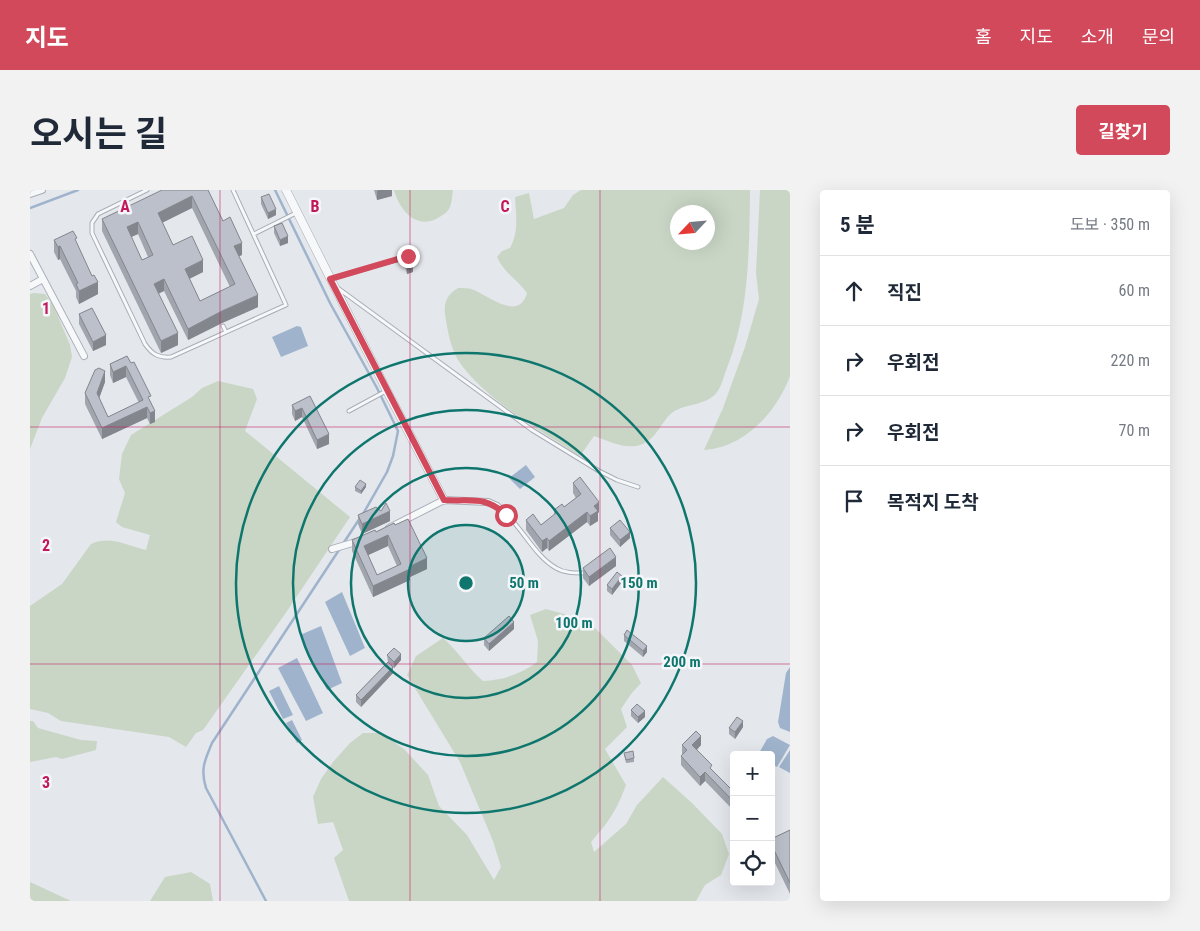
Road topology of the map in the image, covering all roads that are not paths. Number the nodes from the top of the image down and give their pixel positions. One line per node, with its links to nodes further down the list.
1 (42, 190): 5 (street)
2 (147, 190): 6 (lane)
3 (233, 190): 9 (lane)
4 (286, 190): 8 (street)
5 (30, 194)
6 (114, 205): 7 (lane); 17 (lane)
7 (118, 212)
8 (293, 214): 9 (lane); 13 (street)
9 (254, 234): 17 (lane)
10 (30, 254): 12 (street)
11 (408, 256): 13 (lane)
12 (43, 279): 14 (street); 18 (street)
13 (330, 279): 15 (street)
14 (30, 286)
15 (334, 287): 19 (street); 21 (lane)
16 (223, 326): 17 (lane)
17 (226, 332)
18 (84, 356)
19 (385, 392): 20 (lane); 22 (street)
20 (349, 411)
21 (638, 487)
22 (444, 500): 23 (street); 24 (street)
23 (506, 515): 27 (lane)
24 (385, 529)
25 (363, 539): 26 (street)
26 (332, 549)
27 (583, 573)

